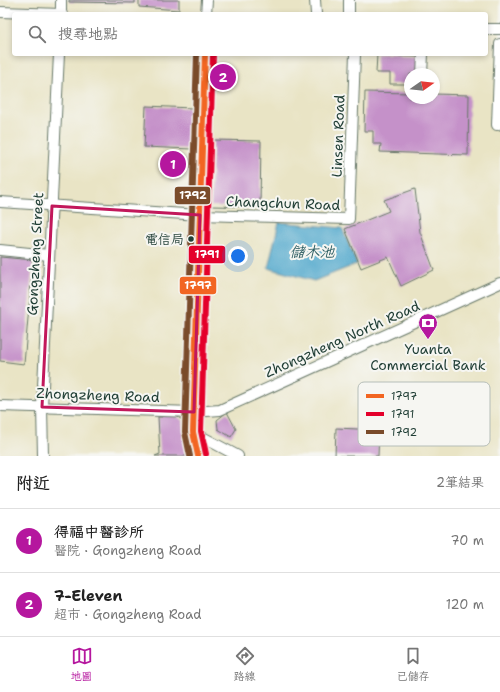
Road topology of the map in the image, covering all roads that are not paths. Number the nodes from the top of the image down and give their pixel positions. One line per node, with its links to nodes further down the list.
1 (62, 0): 7 (street)
2 (207, 0): 8 (street)
3 (315, 0): 9 (street)
4 (350, 0): 10 (street)
5 (0, 12): 6 (street)
6 (12, 12)
7 (61, 12)
8 (206, 12)
9 (316, 12)
10 (349, 12)
11 (488, 29): 12 (street)
12 (500, 30)
13 (500, 44): 19 (street)
14 (59, 56): 21 (street, Gongzheng Street)
15 (205, 56): 22 (street)
16 (355, 56): 23 (street, Linsen Road)
17 (423, 56): 18 (street)
18 (422, 68)
19 (497, 125)
20 (0, 202): 21 (street, Changchun Road)
21 (52, 206): 22 (street, Changchun Road); 25 (street, Gongzheng Street)
22 (200, 215): 23 (street, Changchun Road); 29 (street)
23 (349, 219)
24 (0, 250): 25 (street)
25 (49, 255): 28 (street, Gongzheng Street)
26 (500, 283): 29 (street, Zhongzheng North Road)
27 (0, 406): 28 (street, Zhongzheng Road)
28 (42, 407): 29 (street, Zhongzheng Road); 31 (street, Gongzheng Street)
29 (194, 412): 30 (street)
30 (193, 432): 32 (street); 33 (street)
31 (43, 456)
32 (198, 456)
33 (238, 456)

